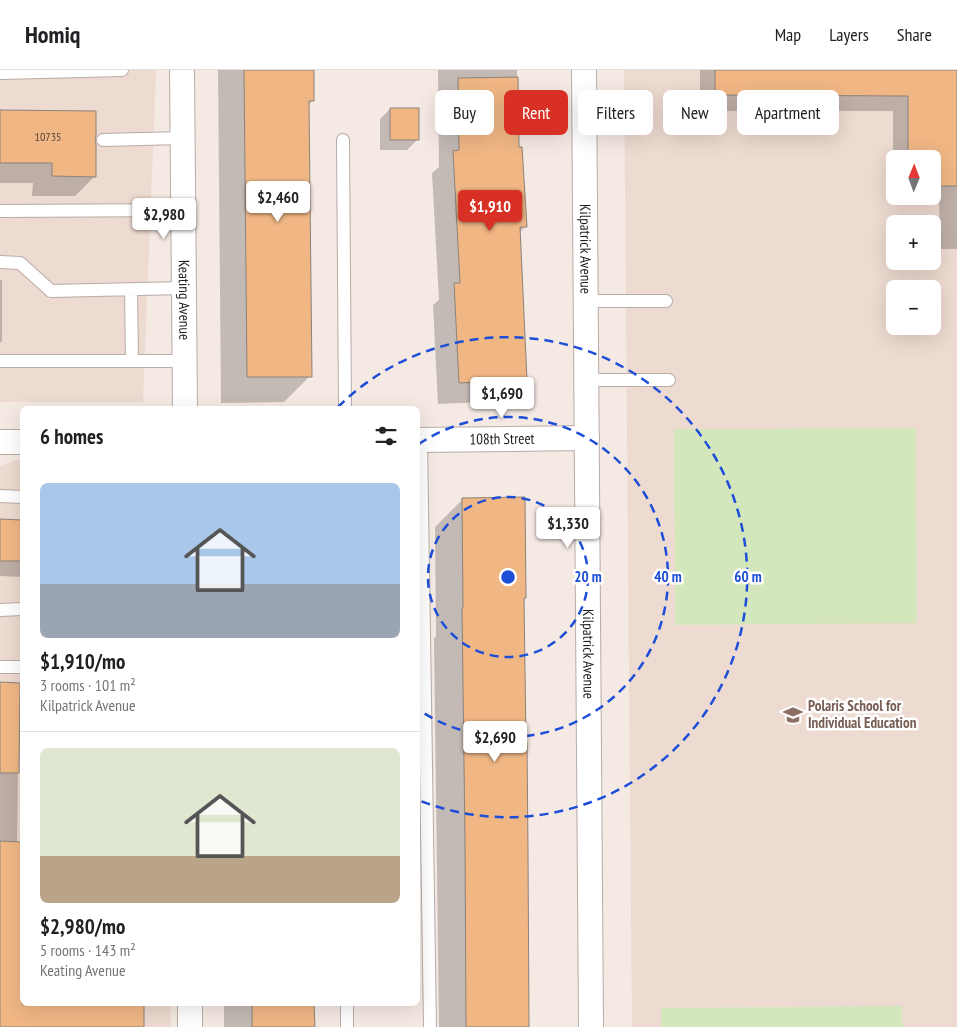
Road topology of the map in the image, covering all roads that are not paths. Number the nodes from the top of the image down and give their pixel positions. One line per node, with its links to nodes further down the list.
1 (122, 70): 4 (lane)
2 (182, 70): 5 (street, Keating Avenue)
3 (584, 70): 13 (street, Kilpatrick Avenue)
4 (0, 73)
5 (182, 138): 6 (lane); 9 (street, Keating Avenue)
6 (103, 140)
7 (343, 140): 21 (lane)
8 (0, 210): 9 (lane)
9 (183, 210): 11 (street, Keating Avenue)
10 (0, 262): 12 (lane)
11 (184, 288): 12 (lane); 17 (street, Keating Avenue)
12 (131, 289): 16 (lane)
13 (586, 300): 14 (lane); 18 (street, Kilpatrick Avenue)
14 (666, 301)
15 (0, 361): 16 (lane)
16 (132, 361): 17 (lane)
17 (184, 361): 20 (street, Keating Avenue)
18 (586, 380): 19 (lane); 22 (street, Kilpatrick Avenue)
19 (669, 380)
20 (185, 406)
21 (345, 406)
22 (587, 438): 23 (street, 108th Street); 38 (street, Kilpatrick Avenue)
23 (420, 440)
24 (0, 442): 25 (street)
25 (20, 442)
26 (420, 493): 37 (lane)
27 (0, 496): 28 (lane)
28 (20, 496)
29 (0, 610): 30 (lane)
30 (20, 610)
31 (0, 667): 32 (lane)
32 (20, 667)
33 (190, 1006): 35 (street)
34 (347, 1006): 36 (lane)
35 (190, 1027)
36 (347, 1027)
37 (430, 1027)
38 (591, 1027)

